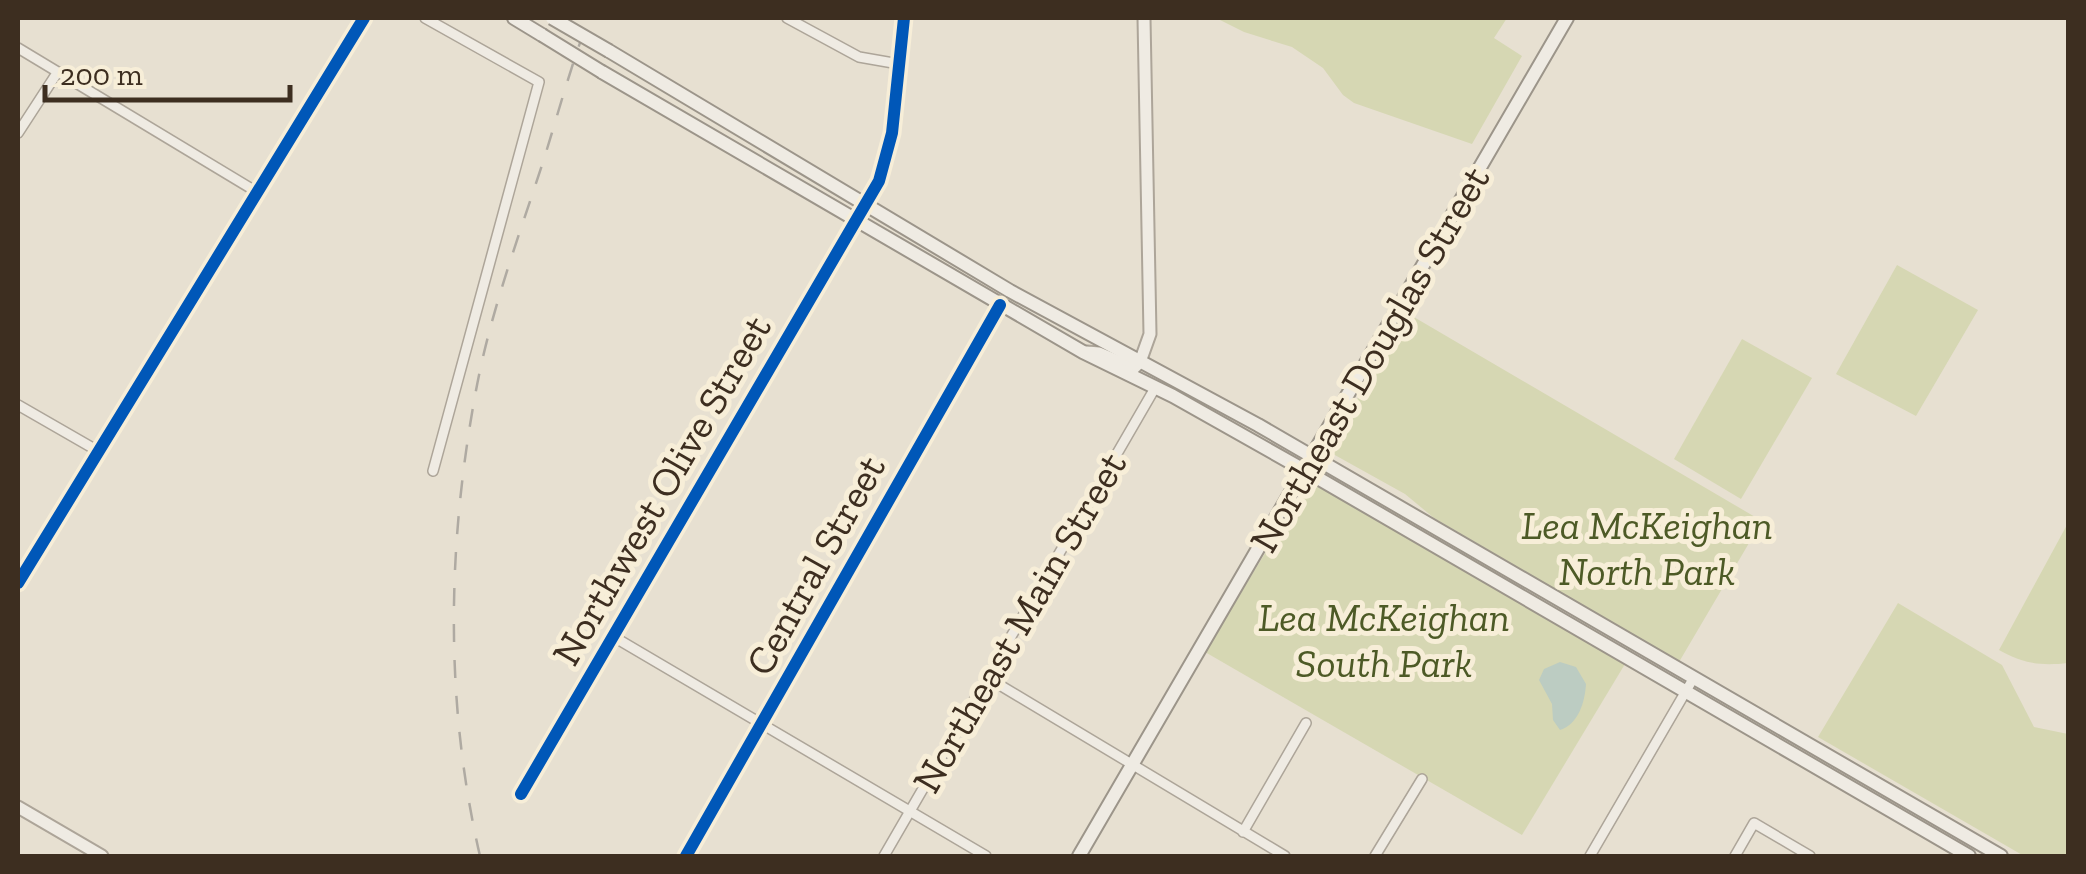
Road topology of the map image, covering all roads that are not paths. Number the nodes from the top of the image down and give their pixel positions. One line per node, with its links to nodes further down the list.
1 (364, 18): 13 (street)
2 (424, 18): 24 (street)
3 (514, 18): 15 (main road, bridge)
4 (552, 18): 14 (main road, bridge)
5 (787, 18): 10 (street)
6 (904, 18): 10 (street, Northwest Olive Street)
7 (1144, 18): 18 (street)
8 (1568, 18): 22 (main road, Northeast Douglas Street)
9 (18, 48): 11 (street)
10 (900, 64): 14 (street, Northwest Olive Street)
11 (58, 72): 12 (street); 13 (street)
12 (18, 132)
13 (257, 192): 21 (street)
14 (866, 205): 15 (street, Northwest Olive Street); 18 (main road)
15 (858, 219): 16 (main road); 26 (street, Northwest Olive Street)
16 (1000, 305): 17 (main road); 30 (street, Central Street)
17 (1082, 352): 18 (street); 19 (main road)
18 (1140, 362): 22 (main road)
19 (1154, 388): 23 (main road); 27 (street, Northeast Main Street)
20 (18, 405): 21 (street)
21 (98, 452): 25 (street)
22 (1313, 456): 23 (main road, Northeast Douglas Street); 28 (main road)
23 (1304, 470): 28 (main road); 31 (main road, Northeast Douglas Street)
24 (434, 471)
25 (18, 583)
26 (614, 637): 30 (street); 33 (street, Northwest Olive Street)
27 (988, 678): 31 (street); 35 (street, Northeast Main Street)
28 (1690, 686): 44 (street); 47 (main road); 48 (main road)
29 (1306, 723): 36 (street)
30 (762, 726): 35 (street); 38 (street, Central Street)
31 (1133, 764): 36 (street); 41 (main road, Northeast Douglas Street)
32 (1422, 780): 43 (street)
33 (522, 794)
34 (18, 807): 37 (street)
35 (909, 812): 39 (street, Northeast Main Street); 40 (street)
36 (1244, 832): 42 (street)
37 (102, 856)
38 (686, 856)
39 (884, 856)
40 (986, 856)
41 (1079, 856)
42 (1285, 856)
43 (1375, 856)
44 (1590, 856)
45 (1736, 856): 46 (street)
46 (1810, 856)
47 (1969, 856)
48 (2000, 856)

